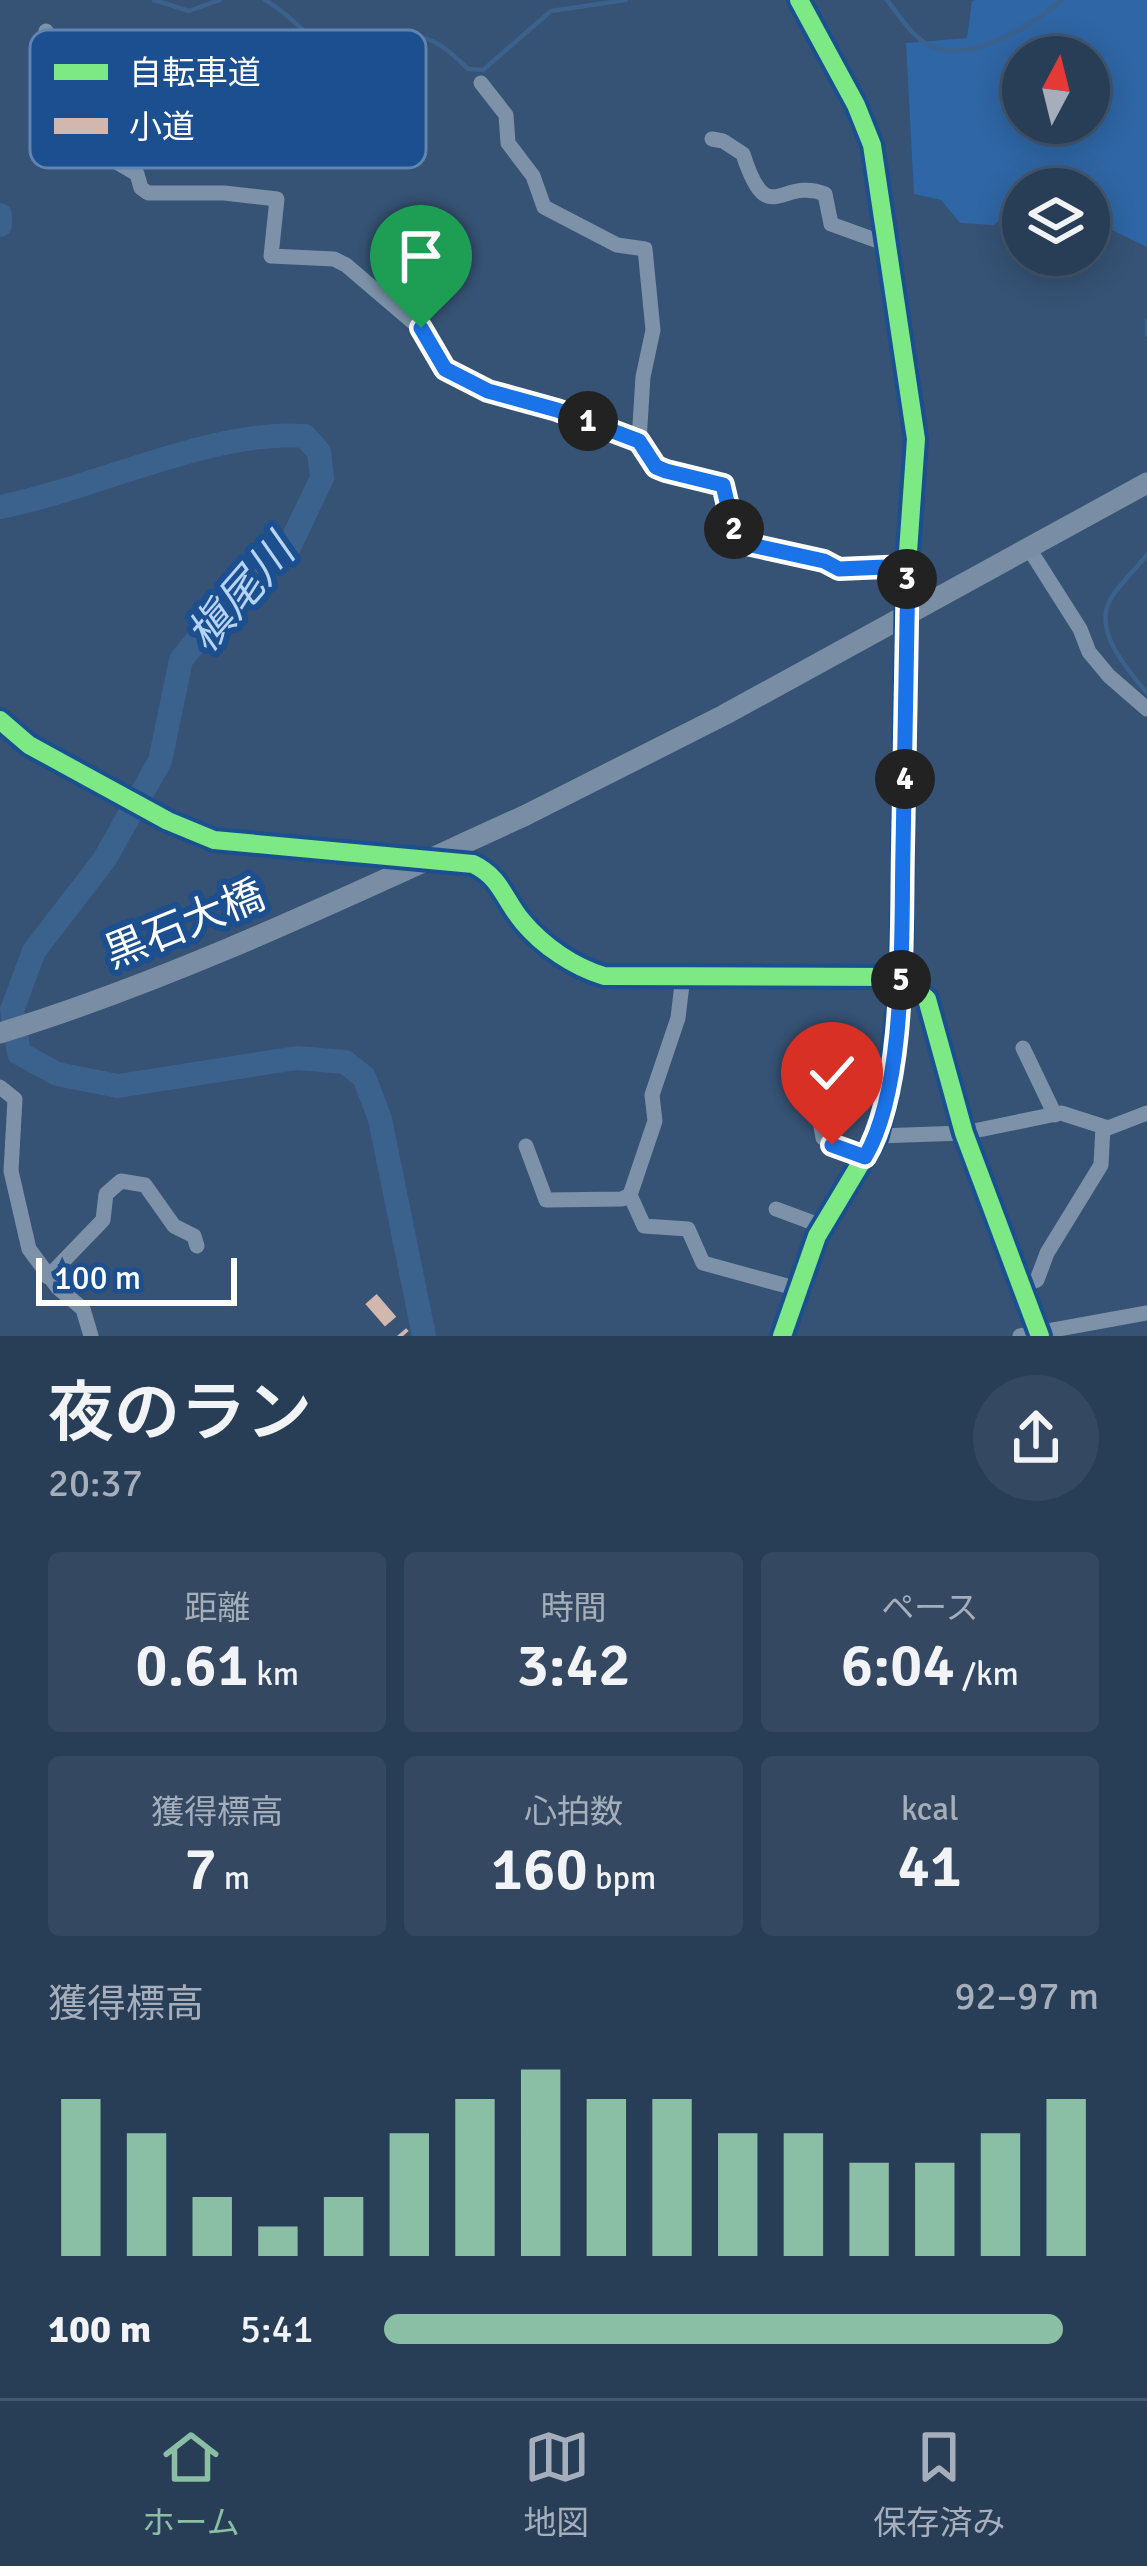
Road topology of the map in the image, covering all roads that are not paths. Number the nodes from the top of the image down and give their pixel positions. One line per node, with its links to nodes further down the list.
1 (799, 0): 5 (street)
2 (482, 83): 6 (street)
3 (712, 139): 5 (street)
4 (127, 168): 6 (street)
5 (889, 245): 9 (street)
6 (639, 441): 9 (street)
7 (1147, 483): 8 (street, 黒石大橋)
8 (1028, 547): 10 (street, 黒石大橋); 11 (street)
9 (908, 566): 10 (street)
10 (907, 612): 14 (street); 15 (street, 黒石大橋, bridge)
11 (1147, 709)
12 (0, 720): 13 (street)
13 (682, 976): 14 (street); 26 (street)
14 (901, 977): 22 (street); 23 (street)
15 (0, 1033)
16 (1023, 1048): 20 (street)
17 (0, 1087): 30 (street)
18 (829, 1101): 25 (street)
19 (1147, 1113): 21 (street)
20 (1054, 1115): 21 (street); 22 (street)
21 (1103, 1127): 31 (street)
22 (964, 1133): 23 (street); 31 (street)
23 (877, 1136): 25 (street)
24 (526, 1146): 26 (street)
25 (865, 1157): 28 (street)
26 (630, 1196): 32 (street)
27 (776, 1209): 28 (street)
28 (822, 1226): 32 (street)
29 (197, 1246): 30 (street)
30 (48, 1277): 35 (street)
31 (1020, 1287): 34 (street)
32 (798, 1289): 36 (street)
33 (1147, 1313): 34 (street)
34 (1039, 1334): 37 (street)
35 (92, 1336)
36 (782, 1336)
37 (1020, 1336)

